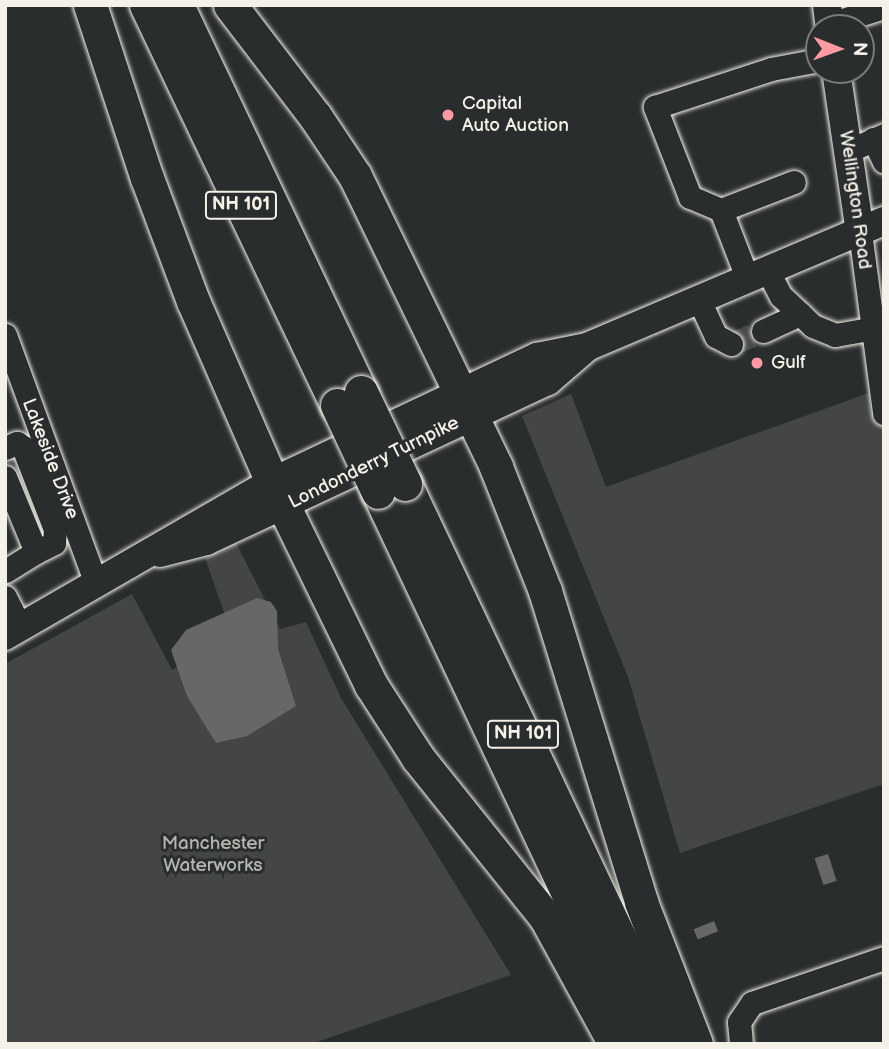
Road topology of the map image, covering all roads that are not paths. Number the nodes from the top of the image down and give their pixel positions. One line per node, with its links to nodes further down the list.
1 (90, 5): 27 (highway)
2 (146, 5): 21 (highway, NH 101)
3 (177, 5): 21 (highway, NH 101)
4 (230, 5): 23 (highway)
5 (884, 7): 6 (street)
6 (852, 14)
7 (805, 63): 12 (street)
8 (842, 84): 9 (main road, Wellington Road)
9 (868, 142): 10 (street); 13 (main road, Wellington Road)
10 (884, 162)
11 (794, 182): 12 (street)
12 (721, 210): 14 (street)
13 (872, 227): 14 (main road, Londonderry Turnpike); 17 (street, Wellington Road)
14 (758, 275): 15 (main road, Londonderry Turnpike); 16 (street)
15 (699, 300): 20 (street); 23 (main road, Londonderry Turnpike)
16 (800, 314): 17 (street); 18 (street)
17 (873, 328): 22 (street, Wellington Road)
18 (763, 331)
19 (5, 335): 30 (street, Lakeside Drive)
20 (731, 344)
21 (349, 398): 26 (highway, NH 101, bridge)
22 (883, 398)
23 (467, 404): 27 (main road, Londonderry Turnpike); 38 (highway)
24 (5, 448): 28 (street)
25 (5, 477): 28 (street)
26 (392, 488): 36 (highway, NH 101); 37 (highway, NH 101)
27 (278, 494): 30 (main road, Londonderry Turnpike); 35 (highway)
28 (36, 552): 29 (street)
29 (5, 571)
30 (96, 583): 32 (main road, Londonderry Turnpike)
31 (5, 597): 32 (street)
32 (13, 631)
33 (884, 958): 34 (street)
34 (740, 1033)
35 (615, 1044)
36 (639, 1044)
37 (670, 1044)
38 (696, 1044)

